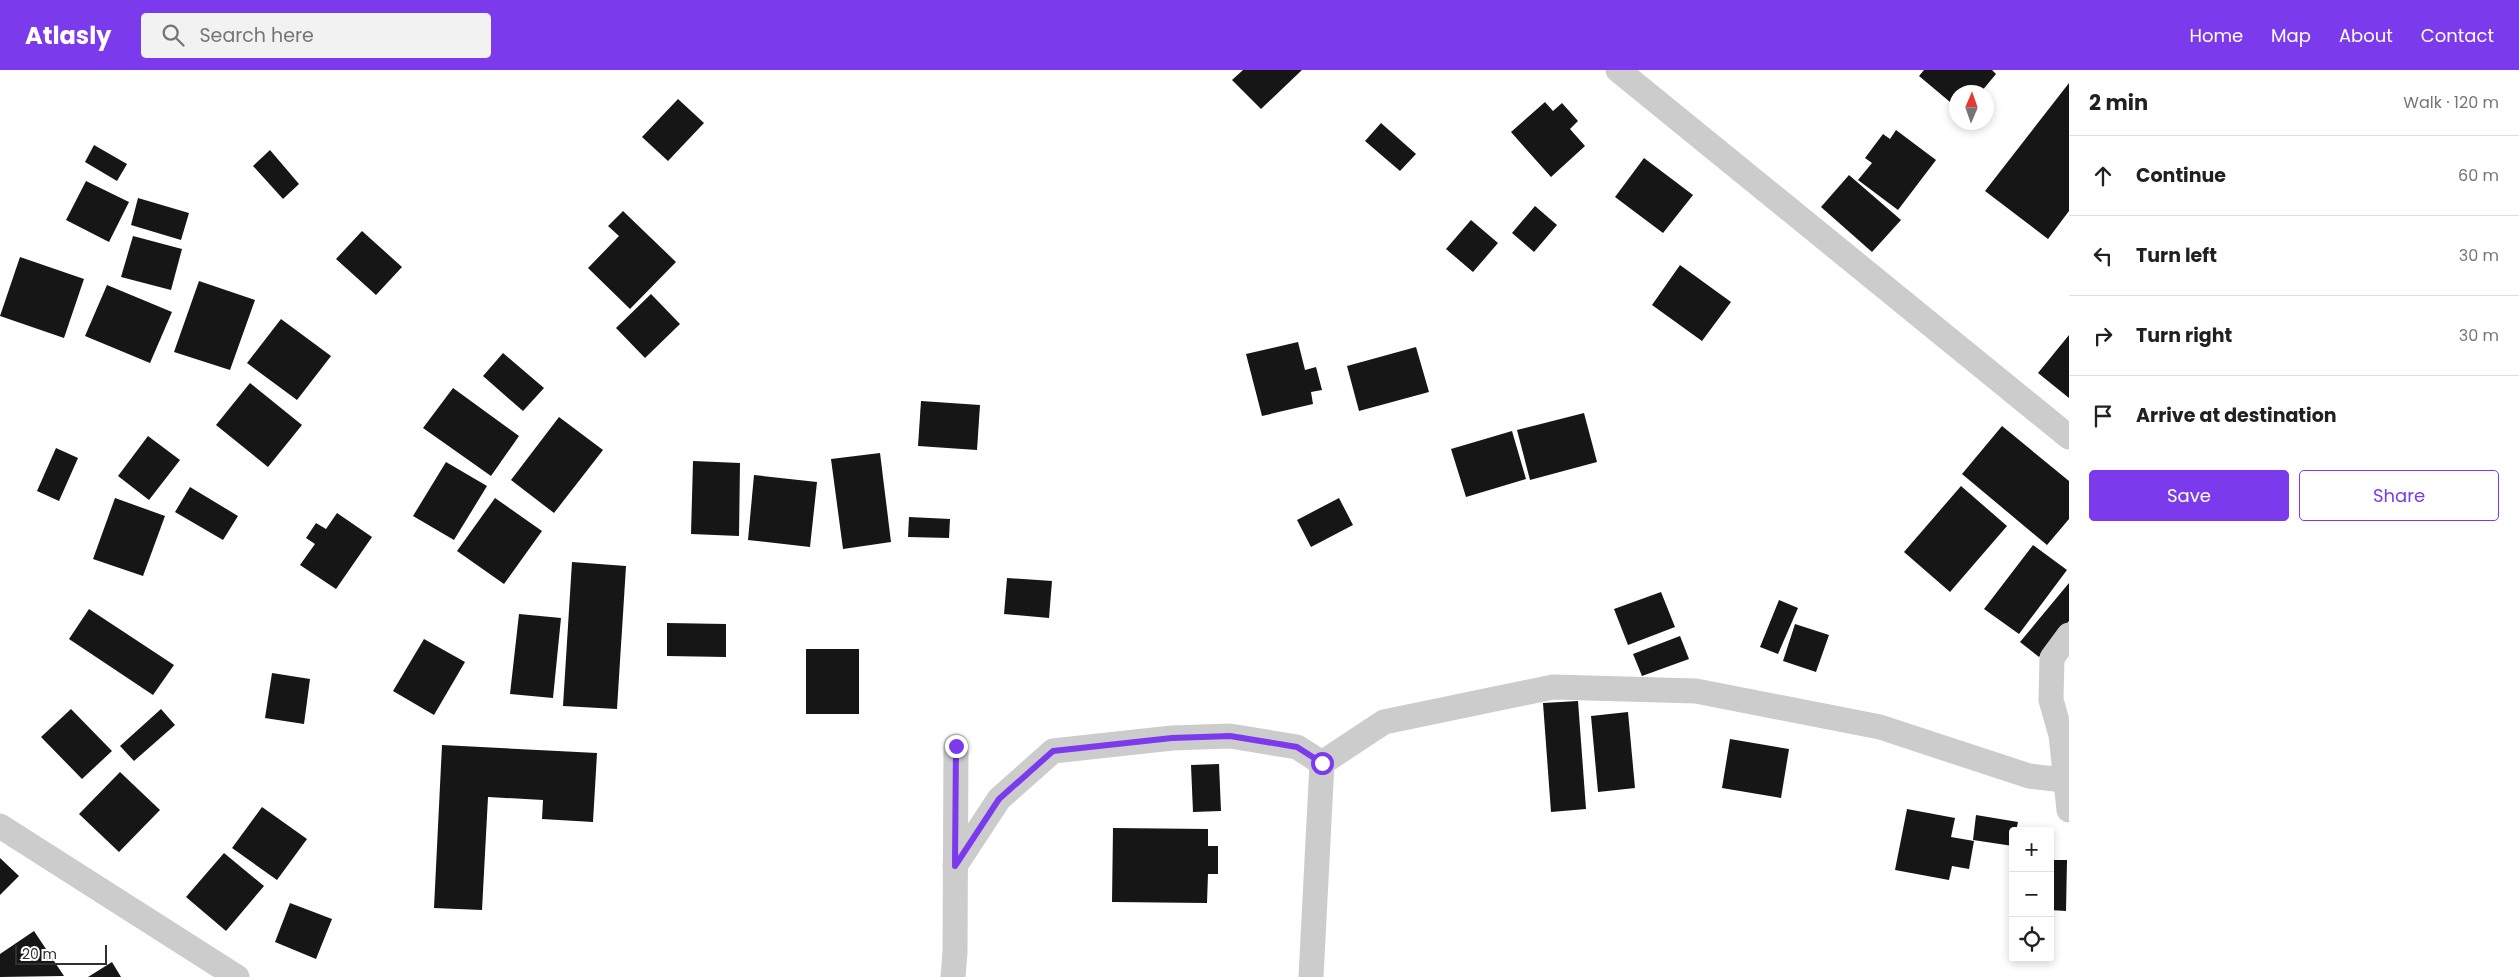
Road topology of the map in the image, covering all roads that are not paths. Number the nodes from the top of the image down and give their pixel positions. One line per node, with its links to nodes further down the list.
1 (1618, 70): 2 (street)
2 (2069, 437)
3 (2069, 635): 6 (street)
4 (956, 746): 9 (street)
5 (1322, 763): 6 (street); 9 (street); 12 (street)
6 (2064, 780): 7 (street)
7 (2069, 810)
8 (0, 826): 10 (street)
9 (955, 866): 11 (street)
10 (237, 977)
11 (953, 977)
12 (1311, 977)

